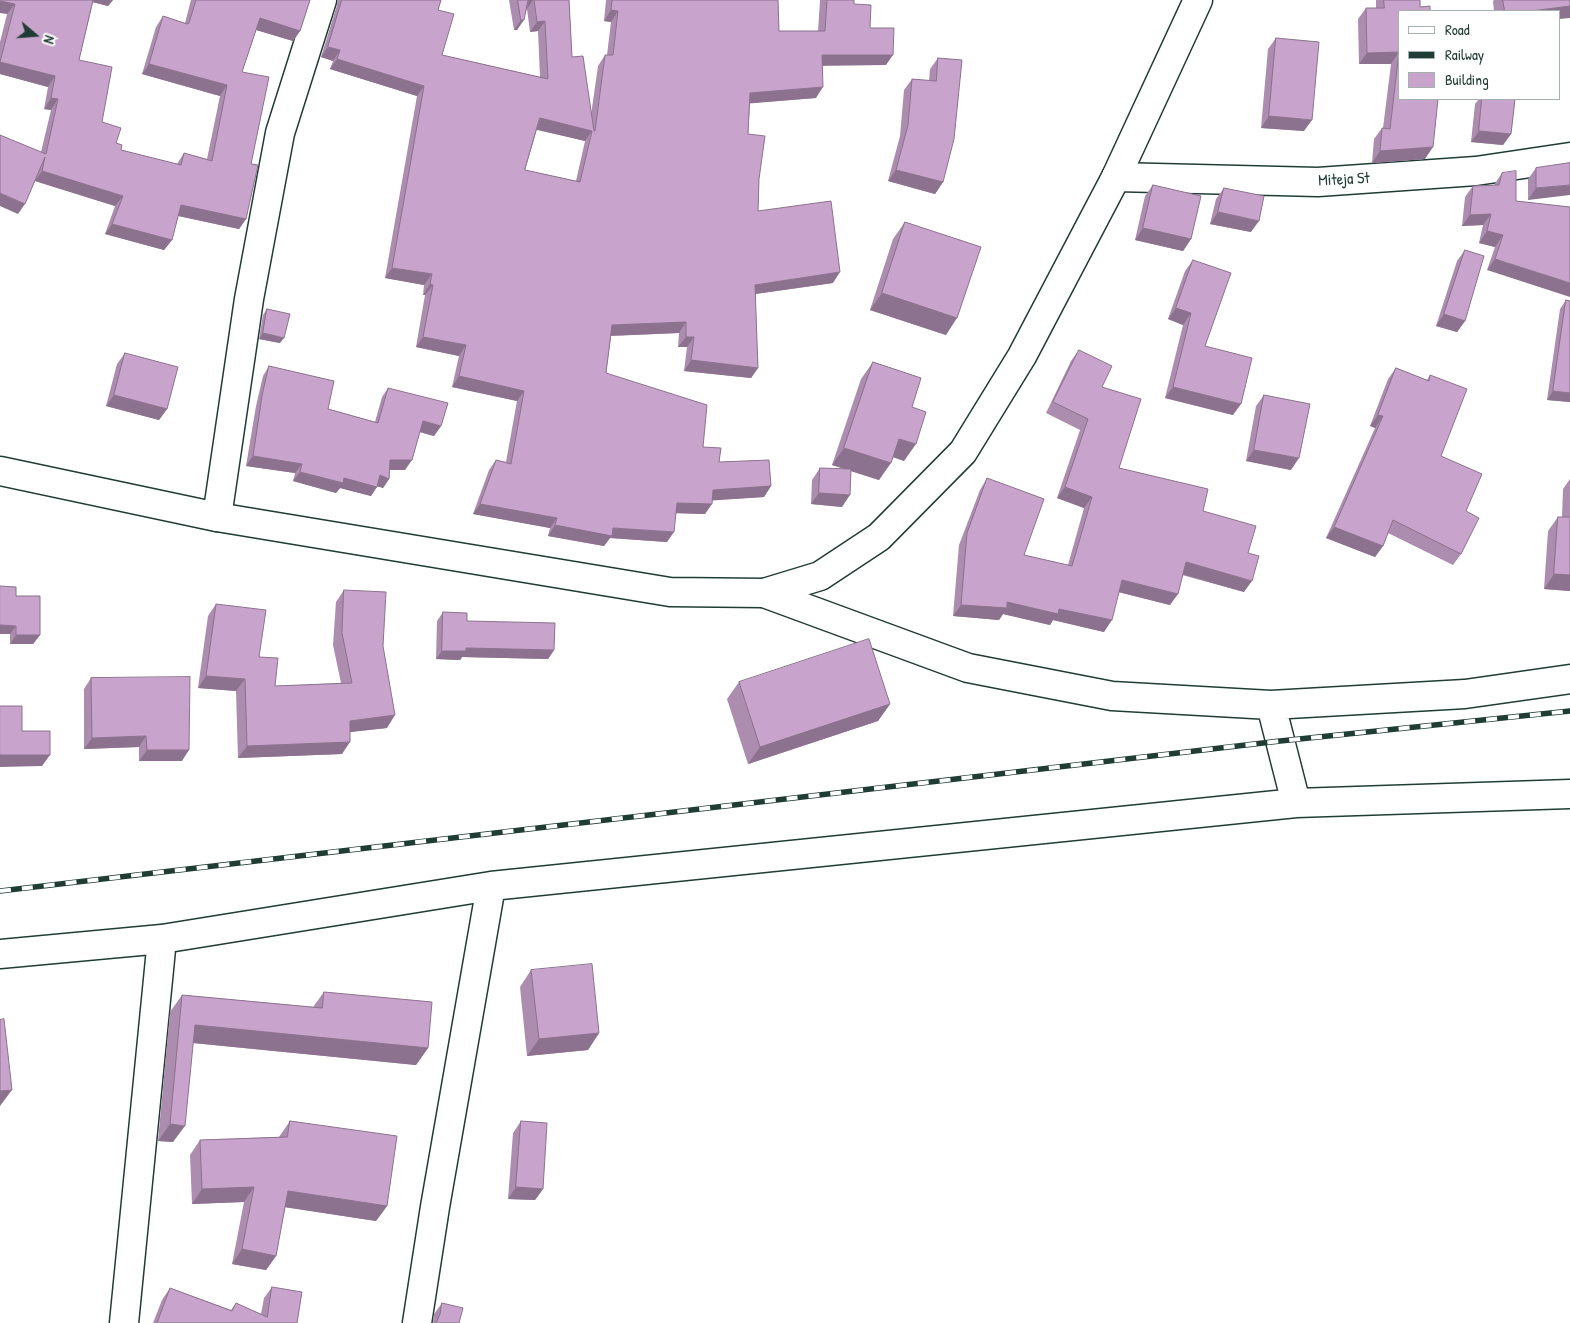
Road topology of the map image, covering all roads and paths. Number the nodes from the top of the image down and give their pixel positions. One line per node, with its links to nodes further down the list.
1 (322, 0): 6 (street)
2 (1198, 0): 4 (street)
3 (1570, 157): 4 (street, Miteja St)
4 (1116, 177): 7 (street)
5 (0, 471): 6 (street)
6 (217, 516): 7 (street)
7 (764, 593): 9 (street)
8 (1570, 679): 9 (street)
9 (1270, 705): 11 (street)
10 (1570, 794): 11 (street)
11 (1296, 803): 12 (street)
12 (490, 886): 13 (street); 16 (street)
13 (162, 939): 14 (street); 15 (street)
14 (0, 954)
15 (124, 1323)
16 (417, 1323)

